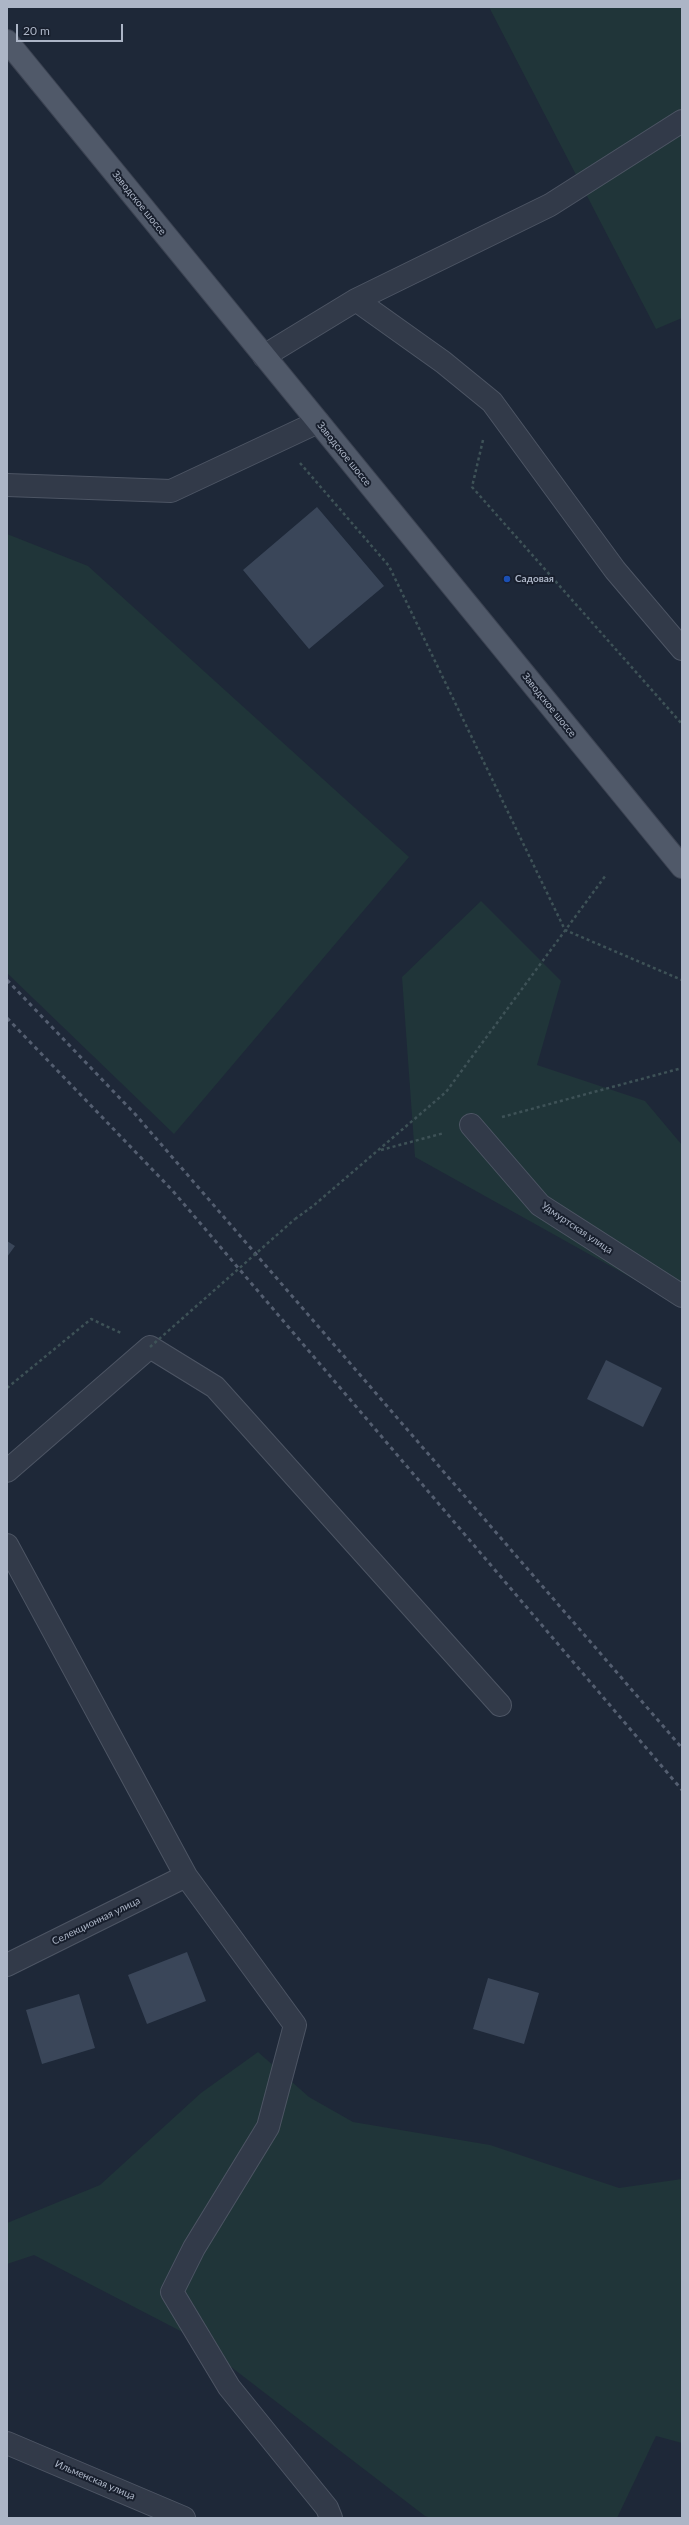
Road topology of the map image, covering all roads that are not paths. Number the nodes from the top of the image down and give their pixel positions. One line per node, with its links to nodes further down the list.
1 (7, 41): 4 (main road, Заводское шоссе)
2 (682, 121): 3 (street)
3 (356, 300): 4 (street); 7 (street)
4 (264, 356): 5 (main road, Заводское шоссе)
5 (318, 422): 6 (street); 8 (main road, Заводское шоссе)
6 (7, 485)
7 (682, 649)
8 (681, 865)
9 (471, 1125): 10 (street, Удмуртская улица)
10 (682, 1296)
11 (7, 1471): 13 (street)
12 (7, 1545): 14 (street)
13 (500, 1705)
14 (186, 1876): 15 (street, Селекционная улица); 18 (street)
15 (7, 1965)
16 (7, 2443): 17 (street, Ильменская улица)
17 (184, 2518)
18 (332, 2518)

